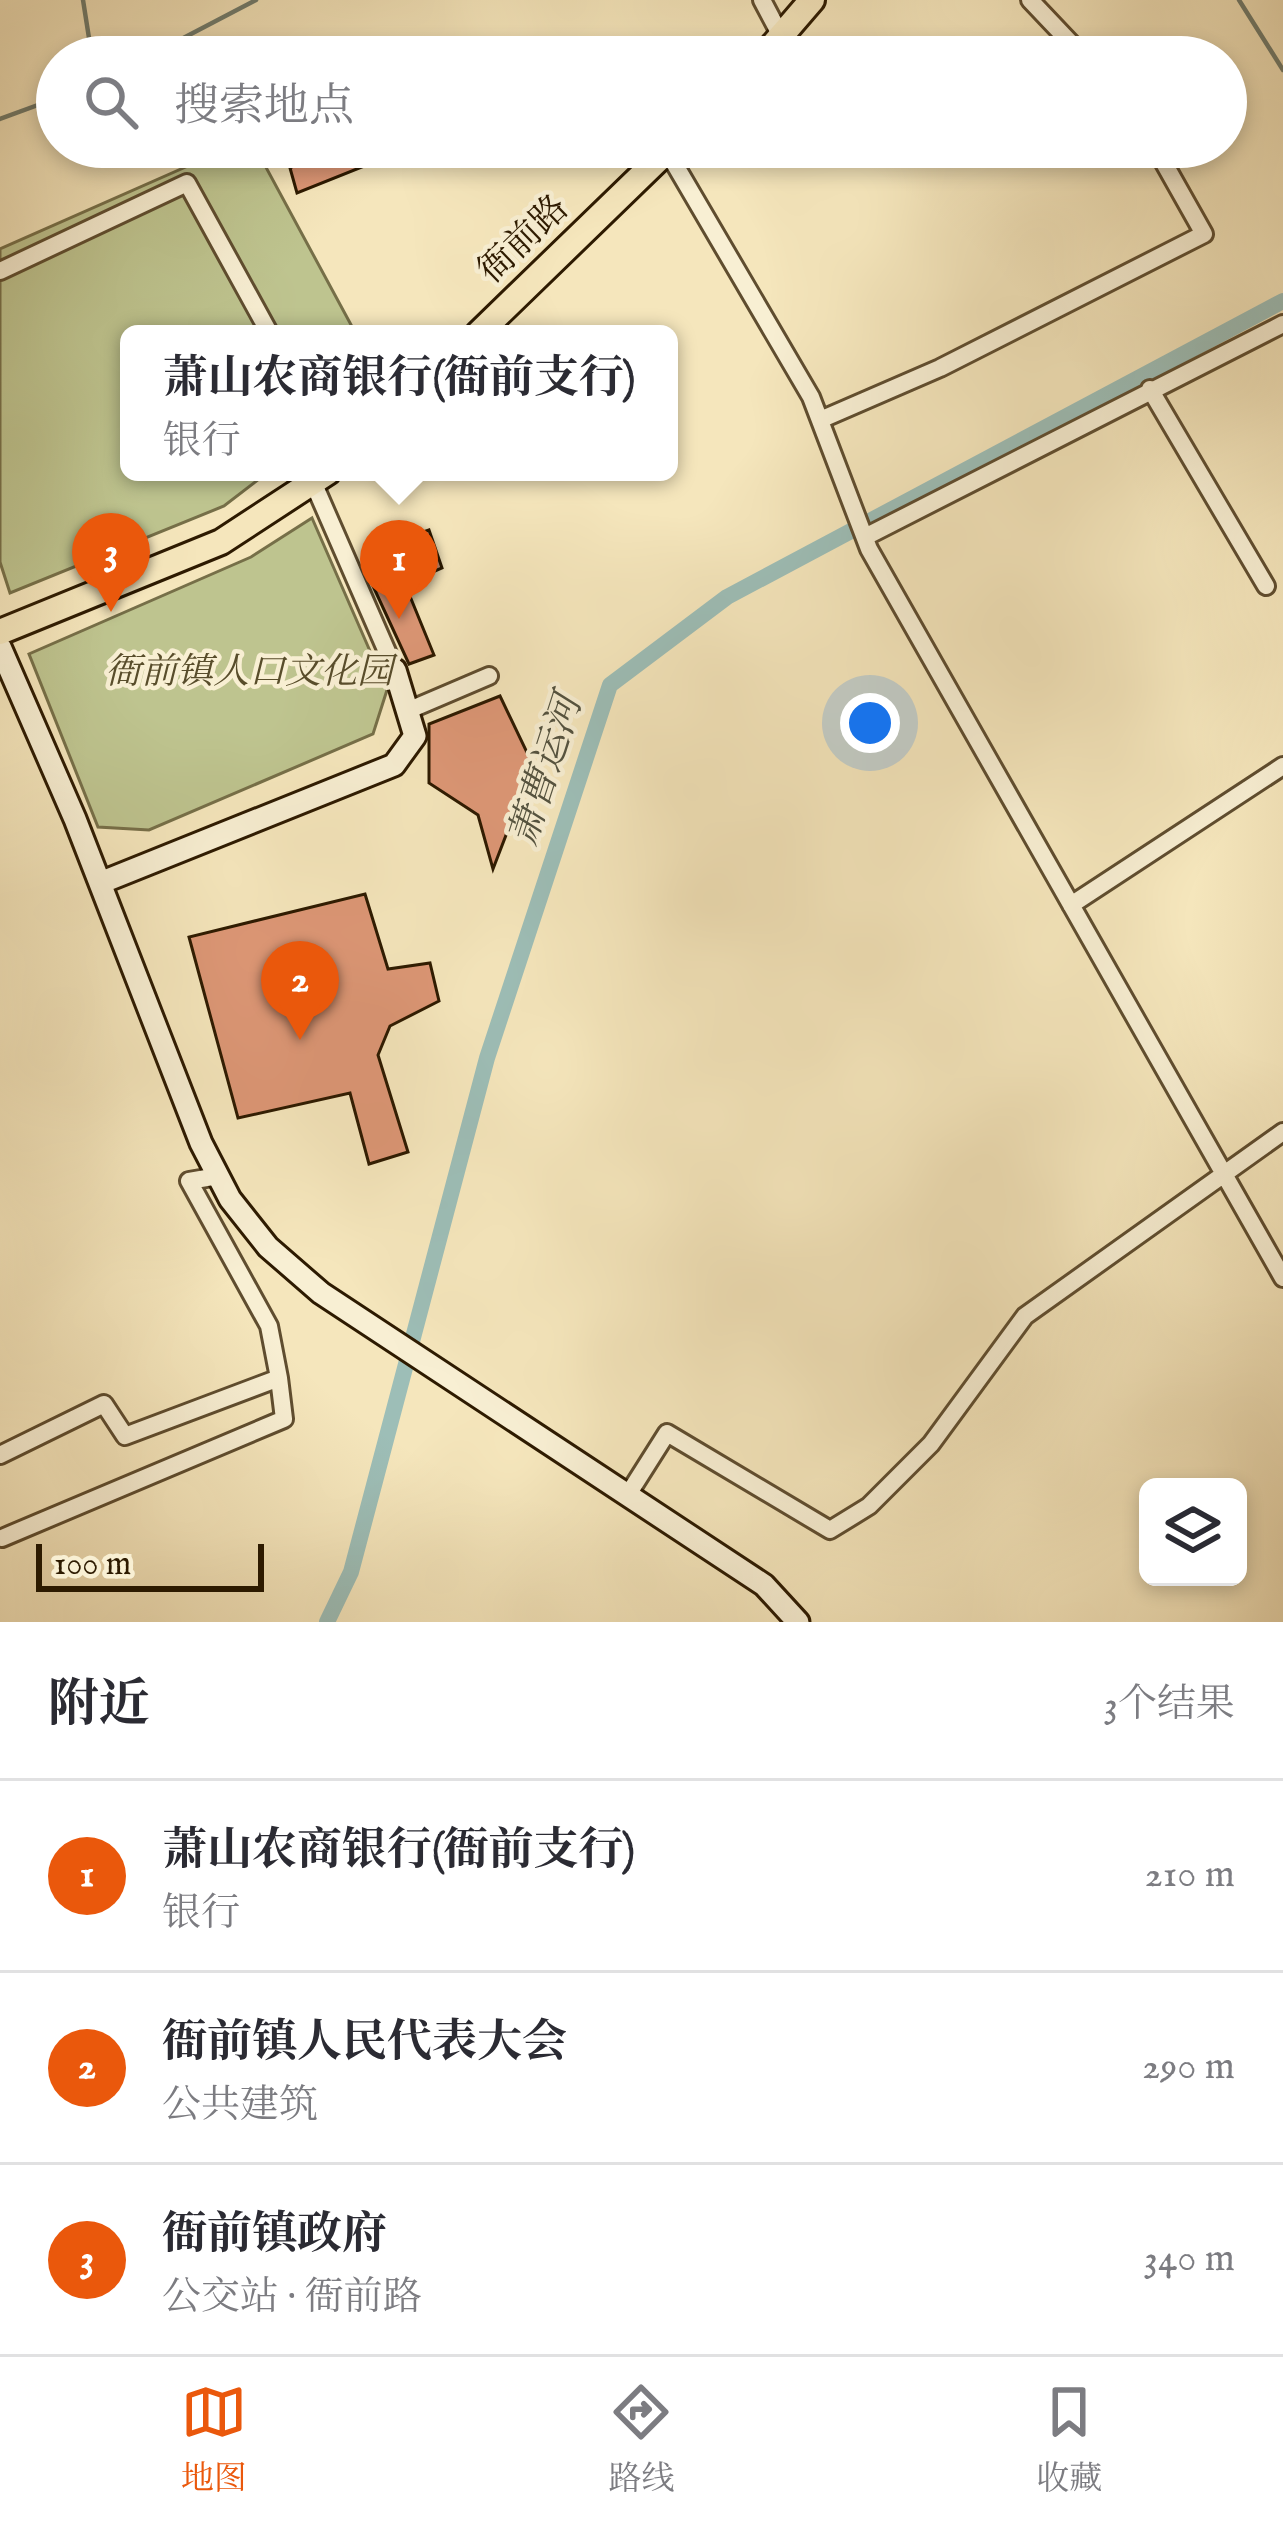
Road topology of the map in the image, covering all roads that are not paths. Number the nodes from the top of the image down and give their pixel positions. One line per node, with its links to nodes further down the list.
1 (762, 0): 4 (street)
2 (812, 0): 4 (main road)
3 (1030, 0): 5 (street)
4 (781, 36)
5 (1064, 36)
6 (649, 168): 12 (main road, 衙前路)
7 (680, 168): 14 (street)
8 (1167, 168): 14 (street)
9 (0, 271): 11 (street)
10 (1283, 324): 13 (street)
11 (265, 325)
12 (487, 325)
13 (1150, 389): 17 (street); 18 (street)
14 (820, 421): 17 (street)
15 (315, 481): 19 (main road)
16 (323, 481): 21 (street)
17 (867, 543): 26 (street)
18 (1266, 586)
19 (0, 632)
20 (0, 646): 25 (street)
21 (394, 670): 23 (street)
22 (489, 676): 23 (street)
23 (407, 711): 25 (street)
24 (1283, 766): 26 (street)
25 (100, 883): 28 (street)
26 (1071, 905): 29 (street)
27 (1283, 1132): 29 (street)
28 (218, 1176): 31 (street); 33 (street)
29 (1225, 1176): 30 (street); 33 (street)
30 (1283, 1279)
31 (279, 1378): 32 (street); 34 (street)
32 (0, 1455)
33 (629, 1493): 35 (street)
34 (2, 1538)
35 (798, 1622)

